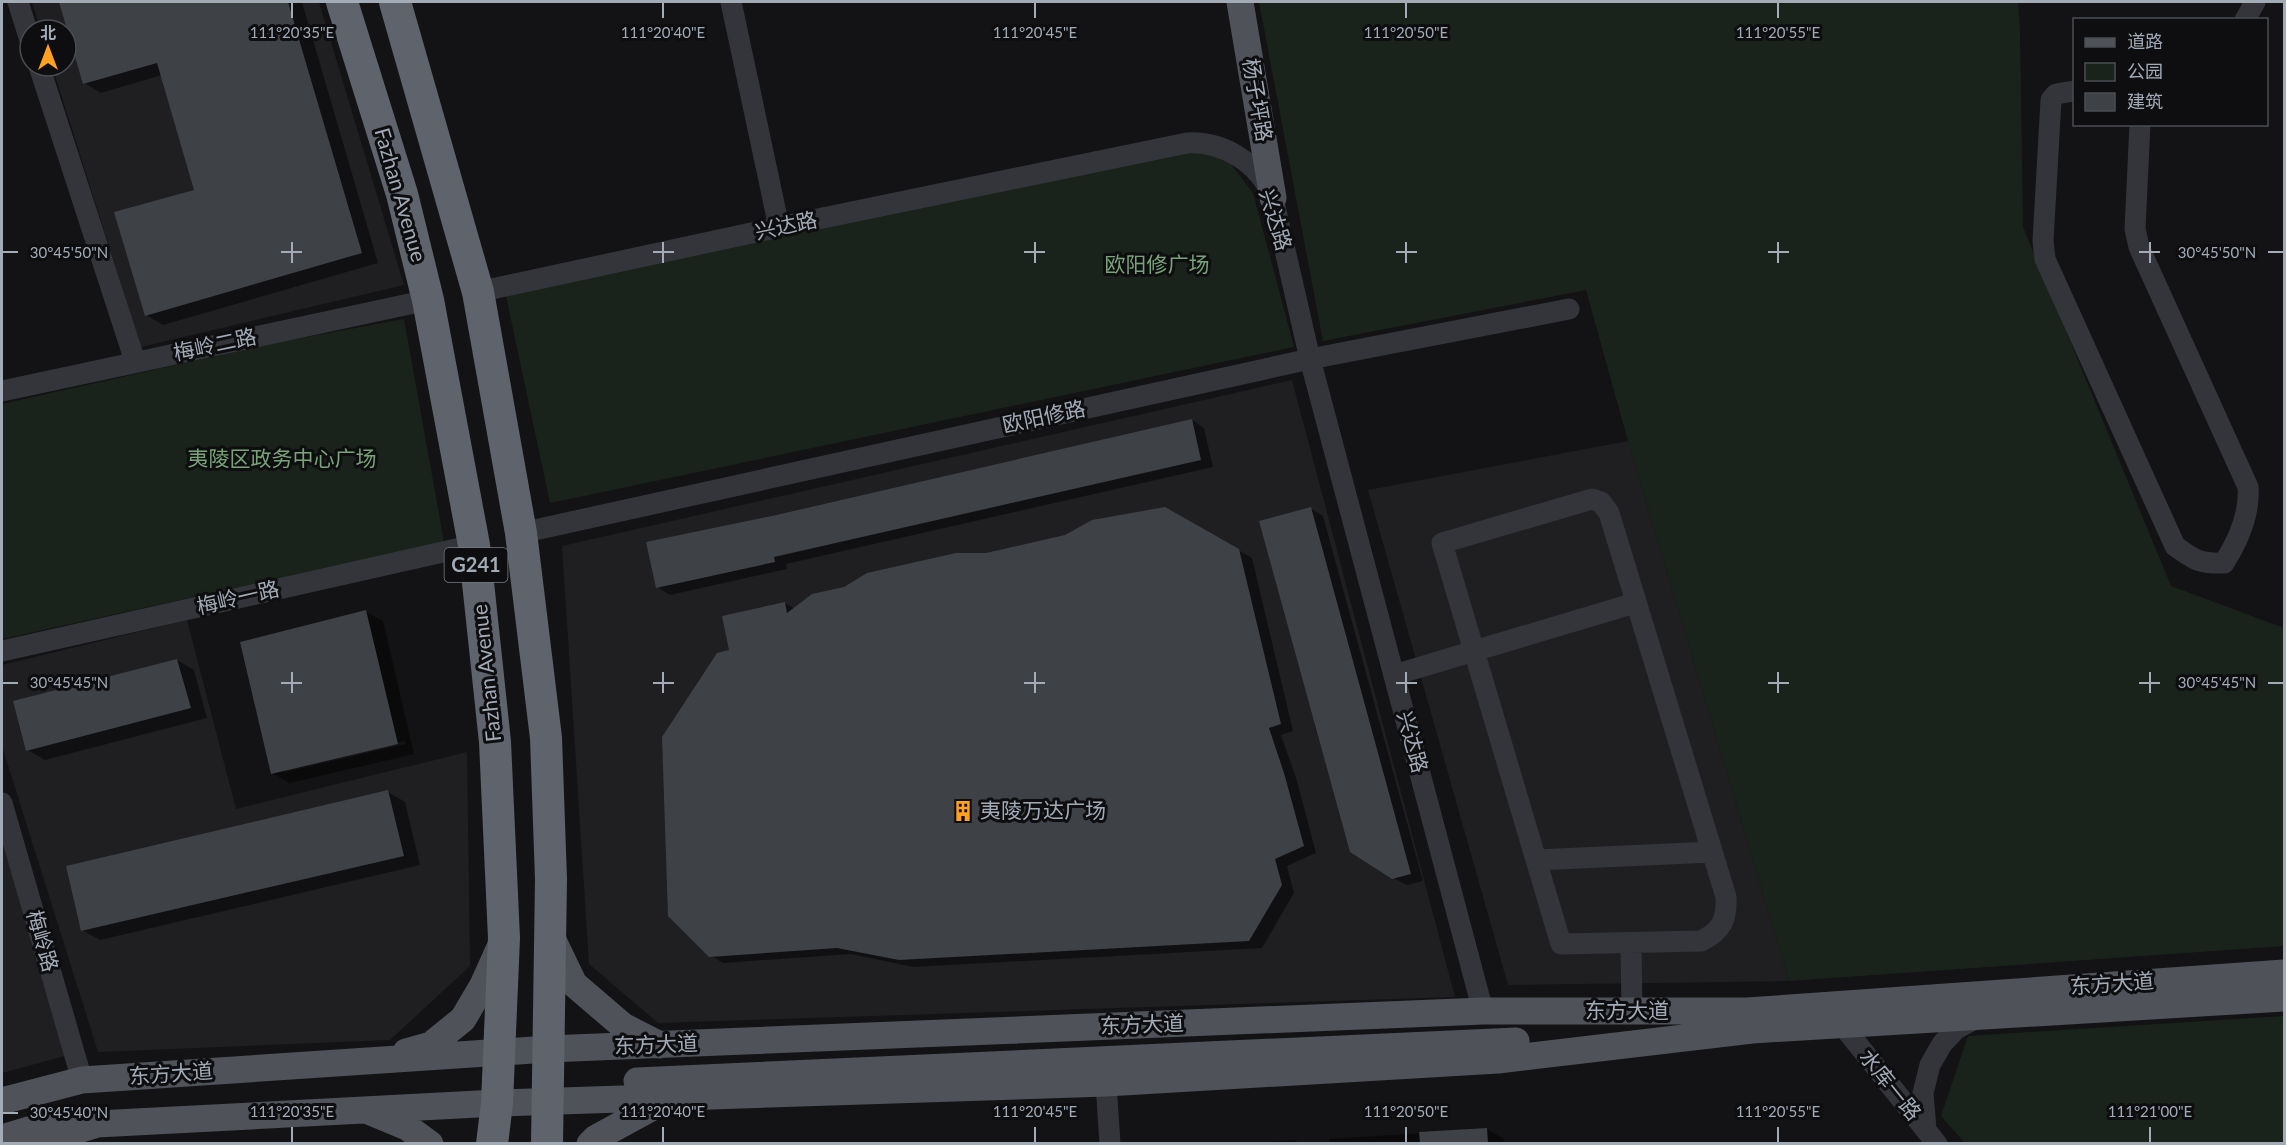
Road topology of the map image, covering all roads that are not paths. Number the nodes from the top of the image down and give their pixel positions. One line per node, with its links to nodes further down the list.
1 (18, 2): 8 (street)
2 (342, 2): 17 (highway, Fazhan Avenue / G241)
3 (395, 2): 16 (highway, G241)
4 (731, 2): 15 (street)
5 (1221, 2): 13 (main road, 杨子坪路)
6 (1240, 2): 14 (main road, 杨子坪路)
7 (2254, 2): 9 (street)
8 (23, 18)
9 (2246, 18)
10 (43, 78): 20 (street)
11 (2073, 91): 12 (street)
12 (2140, 126)
13 (1249, 165): 14 (street, 兴达路); 15 (street, 兴达路)
14 (1274, 198): 19 (street, 兴达路)
15 (779, 227): 16 (street, 兴达路)
16 (478, 292): 22 (highway, G241)
17 (428, 300): 20 (street, 梅岭二路); 23 (highway, Fazhan Avenue / G241)
18 (1569, 309): 19 (street, 欧阳修路)
19 (1310, 359): 22 (street, 欧阳修路); 27 (street, 兴达路)
20 (135, 362): 21 (street, 梅岭二路)
21 (2, 391)
22 (521, 533): 31 (highway, G241)
23 (474, 545): 25 (street, 梅岭一路); 32 (highway, Fazhan Avenue / G241)
24 (1635, 603): 26 (street)
25 (2, 651)
26 (1474, 651): 27 (street); 29 (street); 30 (street)
27 (1394, 675): 36 (street, 兴达路)
28 (2, 802): 45 (street, 梅岭路)
29 (1712, 852): 30 (street); 33 (street)
30 (1536, 860): 33 (street)
31 (550, 934): 41 (main road); 42 (highway, G241)
32 (504, 938): 43 (highway, Fazhan Avenue / G241); 44 (main road)
33 (1631, 944): 37 (street)
34 (2284, 973): 39 (main road, 东方大道)
35 (2284, 998): 38 (main road, 东方大道)
36 (1484, 1011): 37 (main road, 东方大道); 41 (main road, 东方大道)
37 (1632, 1011): 39 (main road, 东方大道)
38 (1979, 1017): 40 (main road, 东方大道); 53 (street)
39 (1749, 1021): 40 (main road, 东方大道); 46 (main road, 东方大道); 52 (main road); 54 (main road)
40 (1843, 1026): 53 (street, 水库一路)
41 (661, 1045): 42 (main road, 东方大道)
42 (548, 1049): 43 (main road, 东方大道); 49 (highway, G241)
43 (498, 1053): 44 (main road, 东方大道); 50 (highway, Fazhan Avenue / G241)
44 (377, 1061): 45 (main road, 东方大道)
45 (82, 1080): 48 (main road, 东方大道)
46 (1106, 1083): 47 (main road, 东方大道); 60 (street)
47 (669, 1098): 49 (main road, 东方大道); 59 (main road)
48 (2, 1101)
49 (548, 1102): 50 (main road, 东方大道); 58 (highway, G241)
50 (497, 1103): 51 (main road, 东方大道); 57 (highway, Fazhan Avenue / G241)
51 (364, 1109): 55 (main road, 东方大道); 56 (main road)
52 (2, 1121)
53 (1932, 1137)
54 (2, 1138)
55 (33, 1143)
56 (430, 1143)
57 (492, 1143)
58 (547, 1143)
59 (590, 1143)
60 (1110, 1143)

